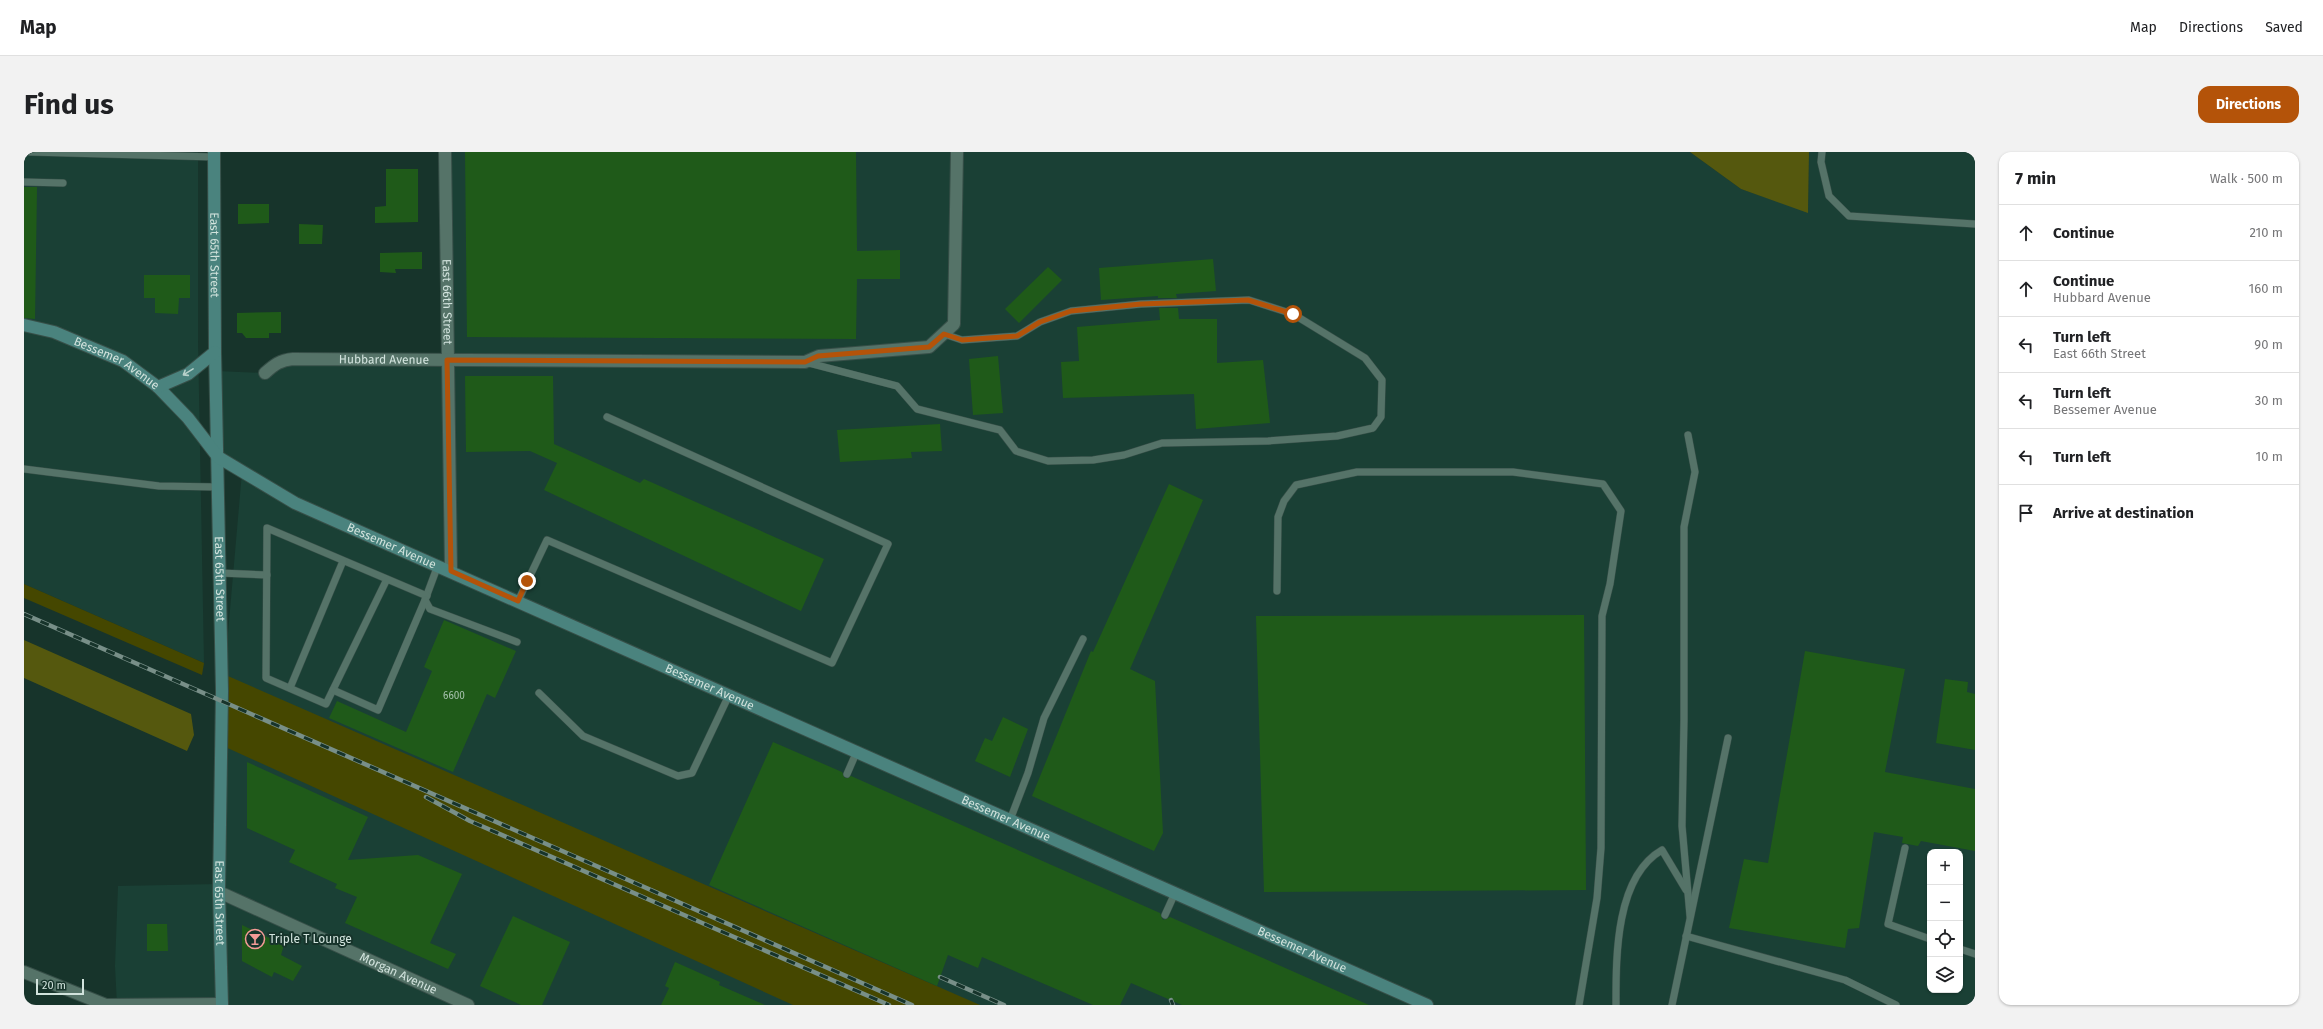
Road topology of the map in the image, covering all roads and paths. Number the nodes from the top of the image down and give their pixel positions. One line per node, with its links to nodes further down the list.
1 (30, 152): 5 (lane)
2 (445, 152): 12 (street, East 66th Street)
3 (957, 152): 10 (street)
4 (1822, 152): 8 (lane)
5 (214, 154): 11 (street, East 65th Street)
6 (24, 182): 7 (lane)
7 (63, 183)
8 (1975, 224)
9 (24, 325): 15 (street, Bessemer Avenue)
10 (944, 334): 13 (street, Hubbard Avenue); 13 (lane)
11 (215, 352): 15 (street, one-way to 15); 18 (street, East 65th Street)
12 (447, 360): 13 (street, Hubbard Avenue); 14 (street, Hubbard Avenue); 23 (street, East 66th Street)
13 (805, 362)
14 (265, 373)
15 (158, 387): 18 (street, Bessemer Avenue)
16 (607, 416): 29 (lane)
17 (1688, 435): 43 (lane)
18 (218, 457): 20 (street, East 65th Street); 22 (street, Bessemer Avenue)
19 (24, 470): 20 (lane)
20 (218, 487): 24 (street, East 65th Street)
21 (343, 561): 25 (lane); 26 (lane); 32 (lane)
22 (438, 565): 23 (street, Bessemer Avenue); 28 (lane)
23 (451, 571): 29 (street, Bessemer Avenue)
24 (220, 573): 25 (lane); 41 (street, East 65th Street)
25 (267, 575): 32 (lane)
26 (387, 579): 28 (lane); 33 (lane)
27 (1277, 591): 55 (lane)
28 (426, 598): 31 (lane); 33 (lane)
29 (518, 601): 35 (street, Bessemer Avenue)
30 (1083, 640): 39 (lane)
31 (517, 642)
32 (290, 688): 33 (lane)
33 (333, 690)
34 (539, 693): 35 (lane)
35 (729, 695): 37 (street, Bessemer Avenue)
36 (1728, 738): 45 (lane)
37 (857, 751): 38 (lane); 39 (street, Bessemer Avenue)
38 (846, 774)
39 (1010, 820): 42 (street, Bessemer Avenue)
40 (1905, 848): 47 (lane)
41 (219, 892): 53 (street, East 65th Street); 54 (street, Morgan Avenue)
42 (1175, 893): 44 (lane); 52 (street, Bessemer Avenue)
43 (1688, 893): 45 (lane); 56 (lane)
44 (1165, 915)
45 (1690, 916): 46 (lane)
46 (1686, 936): 57 (lane); 58 (lane)
47 (1927, 938)
48 (1963, 950): 49 (lane)
49 (1975, 954)
50 (24, 972): 51 (street)
51 (80, 1001): 53 (street)
52 (1420, 1004)
53 (222, 1005)
54 (468, 1005)
55 (1579, 1005)
56 (1616, 1005)
57 (1672, 1005)
58 (1896, 1005)

